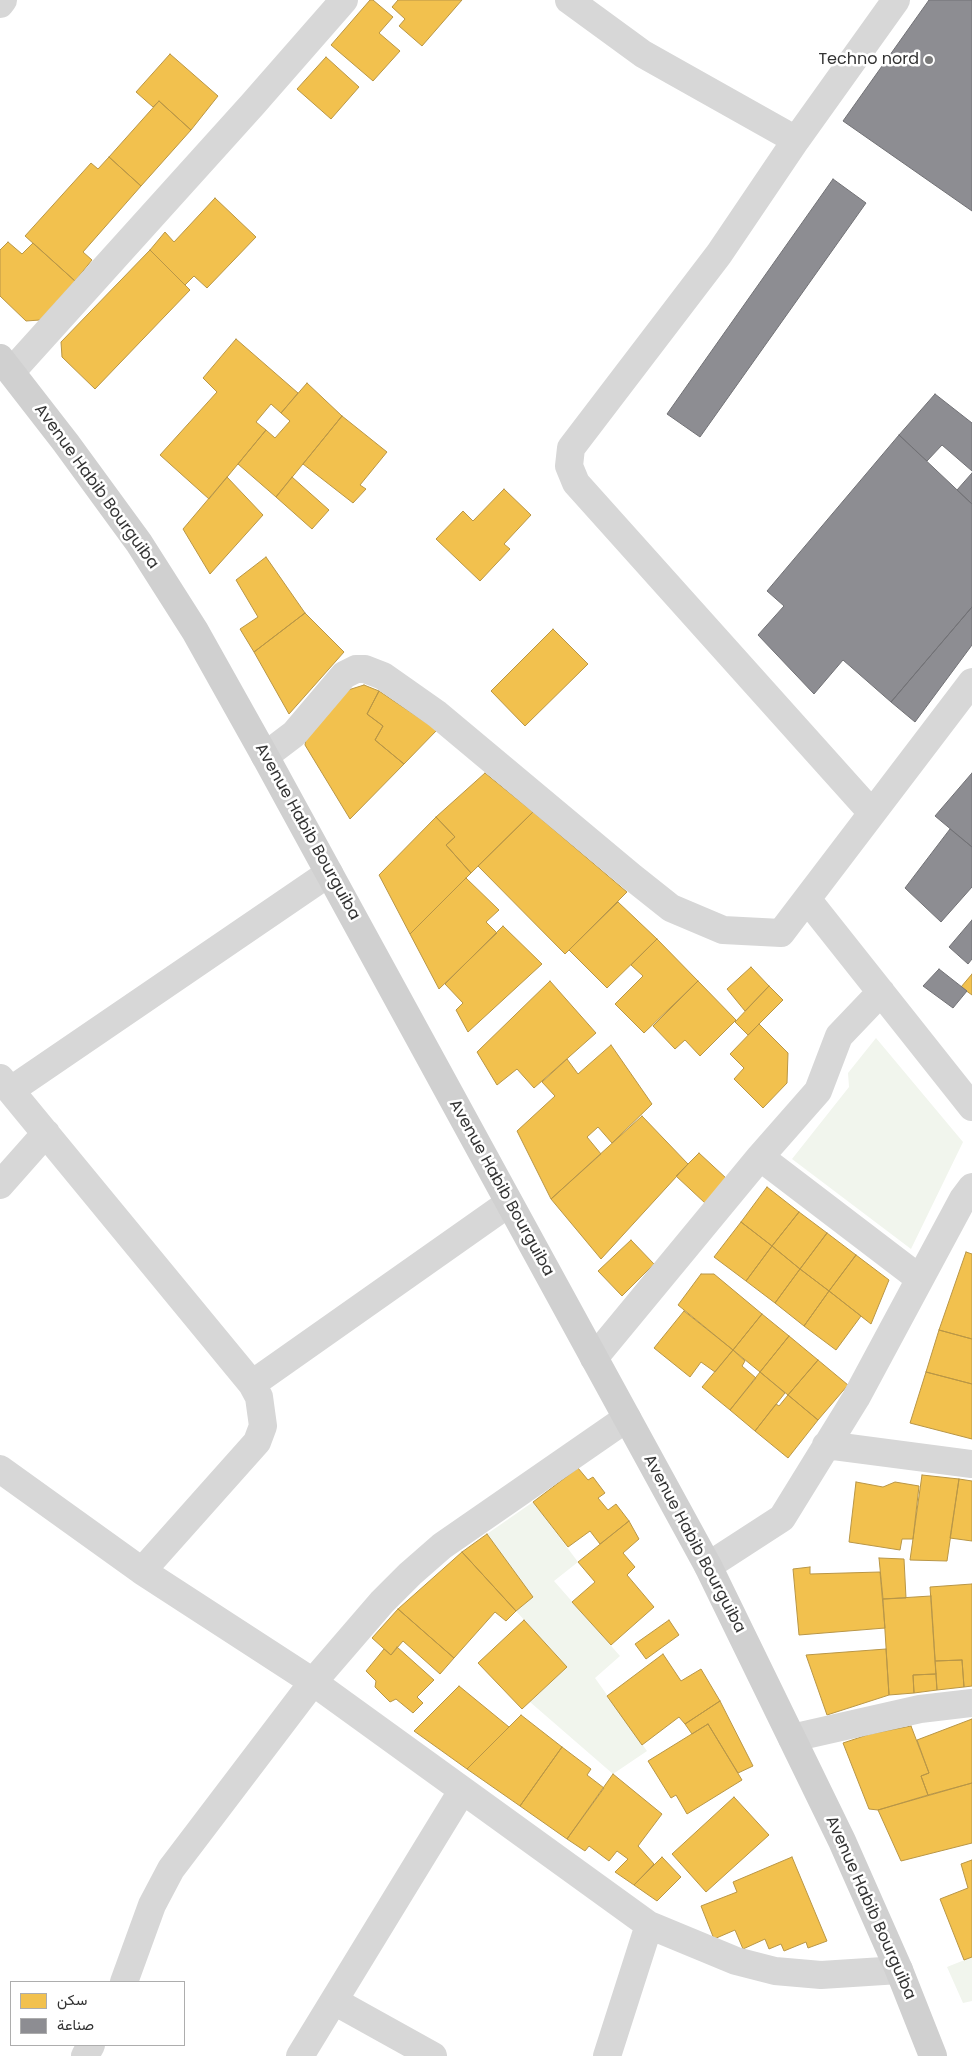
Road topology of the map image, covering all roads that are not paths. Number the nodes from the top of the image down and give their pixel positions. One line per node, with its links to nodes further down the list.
1 (3, 0): 5 (street)
2 (344, 0): 7 (street)
3 (569, 0): 6 (street)
4 (896, 0): 6 (street)
5 (0, 4)
6 (796, 140): 10 (street)
7 (6, 365): 9 (street, Avenue Habib Bourguiba)
8 (972, 682): 10 (street)
9 (265, 756): 11 (street, Avenue Habib Bourguiba); 12 (street)
10 (872, 814): 12 (street)
11 (329, 873): 14 (street); 20 (street, Avenue Habib Bourguiba)
12 (807, 899): 13 (street)
13 (881, 992): 15 (street); 17 (street)
14 (6, 1084): 16 (street)
15 (972, 1107)
16 (46, 1133): 18 (street); 23 (street)
17 (760, 1157): 21 (street); 22 (street)
18 (0, 1185)
19 (972, 1187): 21 (street)
20 (509, 1203): 22 (street, Avenue Habib Bourguiba); 23 (street)
21 (920, 1279): 25 (street)
22 (594, 1358): 24 (street, Avenue Habib Bourguiba)
23 (252, 1384): 29 (street)
24 (627, 1418): 28 (street, Avenue Habib Bourguiba); 30 (street)
25 (826, 1445): 26 (street); 28 (street)
26 (972, 1464)
27 (0, 1469): 29 (street)
28 (708, 1566): 32 (street, Avenue Habib Bourguiba)
29 (142, 1572): 30 (street)
30 (313, 1682): 33 (street); 36 (street)
31 (972, 1703): 32 (street)
32 (792, 1738): 35 (street, Avenue Habib Bourguiba)
33 (462, 1791): 34 (street); 37 (street)
34 (648, 1925): 35 (street); 40 (street)
35 (899, 1970): 41 (street, Avenue Habib Bourguiba)
36 (124, 1981)
37 (334, 2001): 38 (street); 39 (street)
38 (300, 2056)
39 (433, 2056)
40 (607, 2056)
41 (933, 2056)

